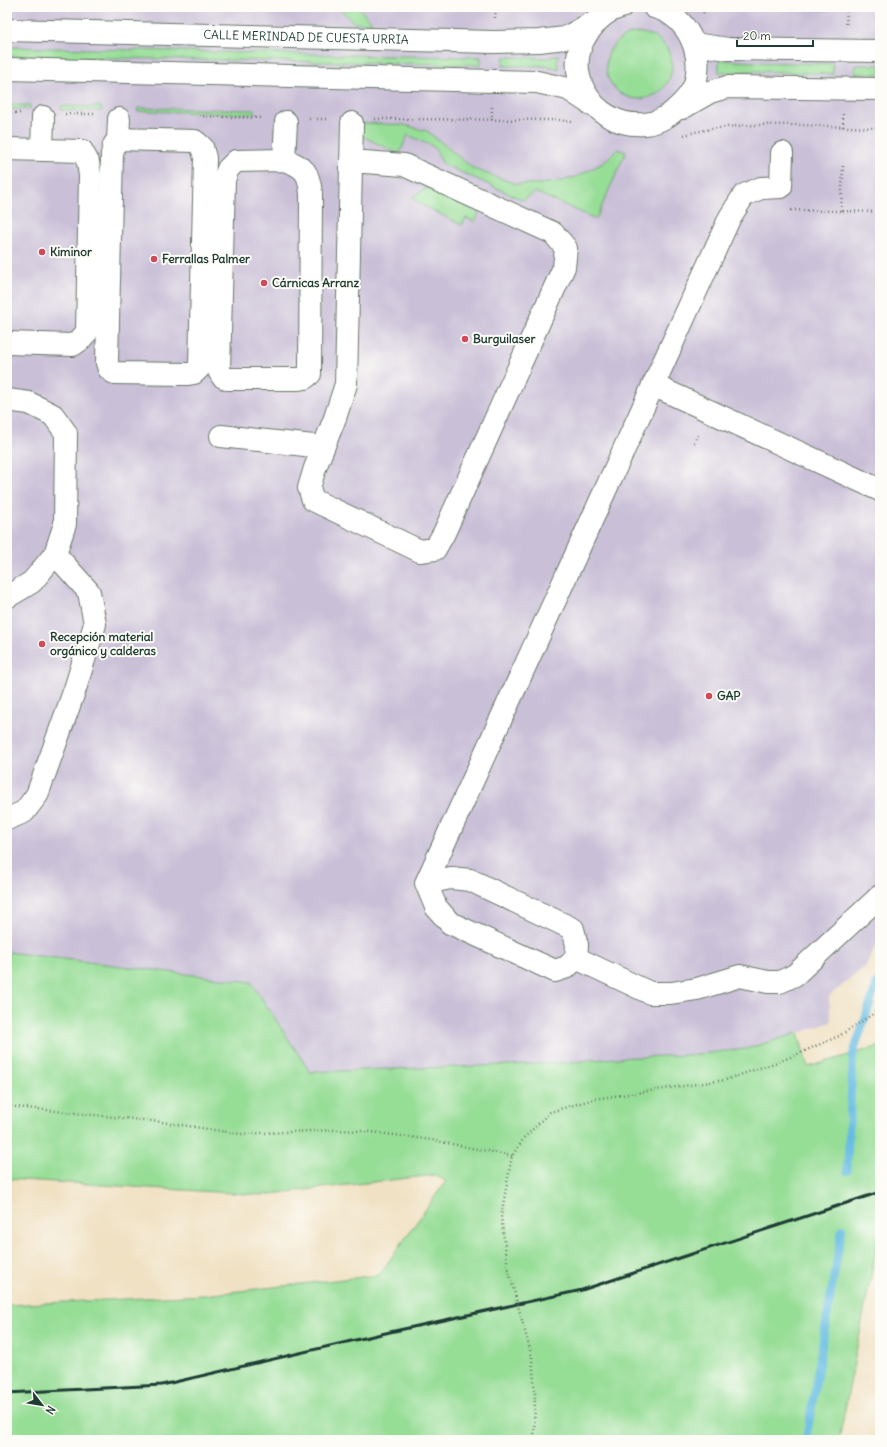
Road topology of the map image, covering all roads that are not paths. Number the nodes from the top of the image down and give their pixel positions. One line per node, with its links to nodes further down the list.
1 (621, 7): 3 (street, CALLE MERINDAD DE CUESTA URRIA)
2 (654, 7): 5 (street)
3 (599, 19): 4 (street, CALLE MERINDAD DE CUESTA URRIA); 9 (street)
4 (7, 30)
5 (694, 44): 6 (street); 10 (street)
6 (880, 51)
7 (7, 69): 9 (street)
8 (880, 89): 10 (street)
9 (594, 106): 10 (street)
10 (671, 114)
11 (50, 115): 16 (street)
12 (360, 121): 19 (street)
13 (286, 122): 18 (street)
14 (113, 124): 14 (street)
15 (7, 149): 16 (street)
16 (42, 149): 20 (street)
17 (782, 153): 21 (street)
18 (284, 160): 18 (street)
19 (351, 161): 24 (street); 24 (street)
20 (7, 342)
21 (653, 385): 25 (street); 29 (street)
22 (7, 400): 26 (street)
23 (221, 436): 24 (street)
24 (323, 447)
25 (880, 490)
26 (55, 554): 27 (street); 28 (street)
27 (7, 597)
28 (7, 819)
29 (426, 884): 31 (street); 31 (street)
30 (880, 896): 31 (street)
31 (576, 958)

